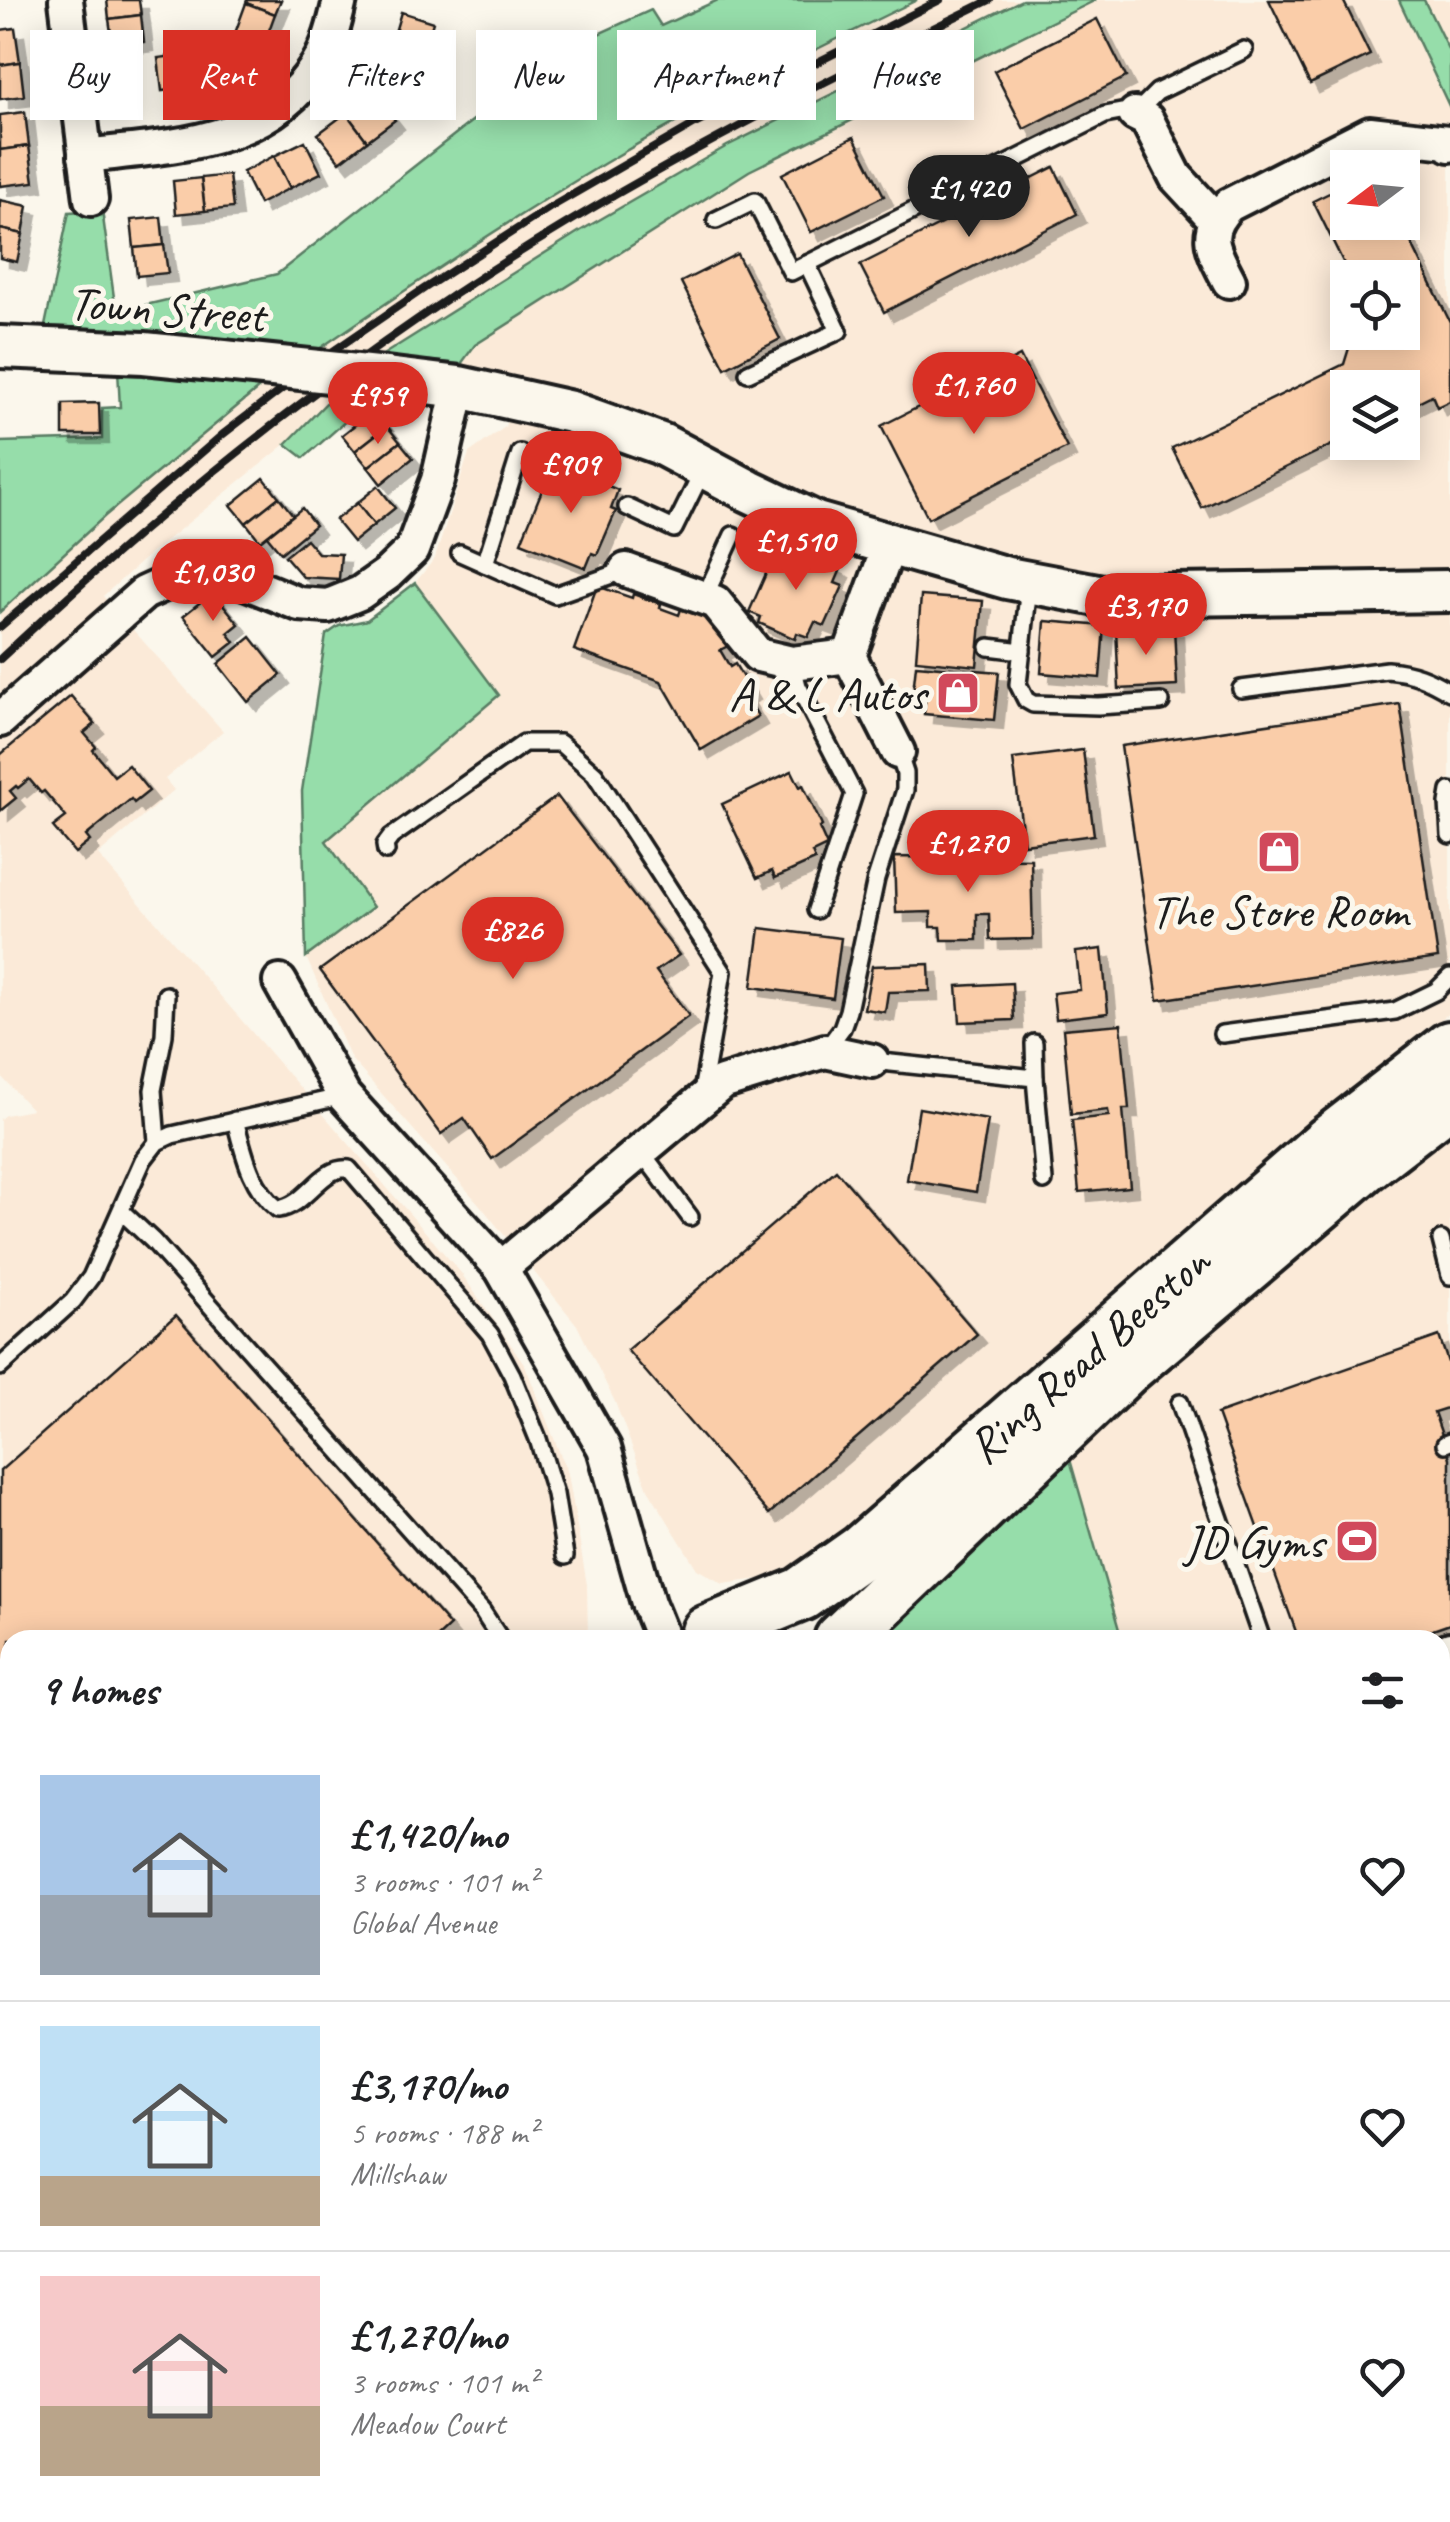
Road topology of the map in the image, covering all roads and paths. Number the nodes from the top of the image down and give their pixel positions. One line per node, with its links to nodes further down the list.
1 (66, 0): 6 (street)
2 (340, 0): 6 (street)
3 (1244, 50): 4 (lane)
4 (1136, 114): 8 (street); 10 (lane)
5 (1450, 145): 8 (street)
6 (85, 156): 7 (street)
7 (91, 199)
8 (1215, 219): 11 (street)
9 (716, 220): 10 (lane)
10 (807, 264): 13 (lane)
11 (1228, 281)
12 (0, 347): 14 (street, Town Street, bridge)
13 (748, 373)
14 (459, 387): 16 (street, Town Street); 33 (street)
15 (520, 453): 21 (lane)
16 (704, 467): 17 (lane); 19 (street, Town Street)
17 (627, 507)
18 (733, 535): 25 (lane)
19 (888, 546): 23 (street, Town Street); 28 (street)
20 (460, 552): 21 (lane)
21 (484, 564): 22 (lane)
22 (626, 570): 25 (street)
23 (1030, 582): 24 (street, Town Street); 27 (lane)
24 (1450, 591)
25 (704, 598): 29 (street)
26 (989, 647): 27 (lane)
27 (1022, 651): 32 (lane)
28 (849, 656): 29 (street); 34 (street)
29 (792, 664): 38 (lane)
30 (1241, 690): 31 (lane)
31 (1450, 692)
32 (1161, 702)
33 (0, 720)
34 (898, 752): 45 (lane)
35 (1450, 791): 36 (lane)
36 (1450, 835)
37 (386, 851): 50 (lane)
38 (816, 910)
39 (1450, 977): 42 (lane)
40 (280, 982): 48 (street)
41 (166, 995): 52 (lane)
42 (1222, 1034)
43 (1034, 1043): 47 (lane)
44 (1450, 1048): 65 (highway, Ring Road Beeston)
45 (824, 1051): 46 (street); 50 (street)
46 (872, 1061): 47 (lane)
47 (1035, 1078): 54 (lane)
48 (344, 1096): 51 (lane); 58 (street)
49 (1450, 1098): 66 (highway, Ring Road Beeston)
50 (701, 1101): 53 (street)
51 (234, 1120): 52 (lane); 62 (lane)
52 (157, 1142): 55 (lane)
53 (640, 1150): 56 (lane); 58 (street)
54 (1044, 1180)
55 (121, 1211): 60 (lane); 63 (lane)
56 (690, 1216)
57 (1441, 1240): 59 (lane)
58 (501, 1268): 64 (street)
59 (1450, 1276)
60 (0, 1367)
61 (1180, 1403): 67 (lane)
62 (566, 1556)
63 (494, 1630)
64 (691, 1630)
65 (721, 1630)
66 (852, 1630)
67 (1259, 1630)

